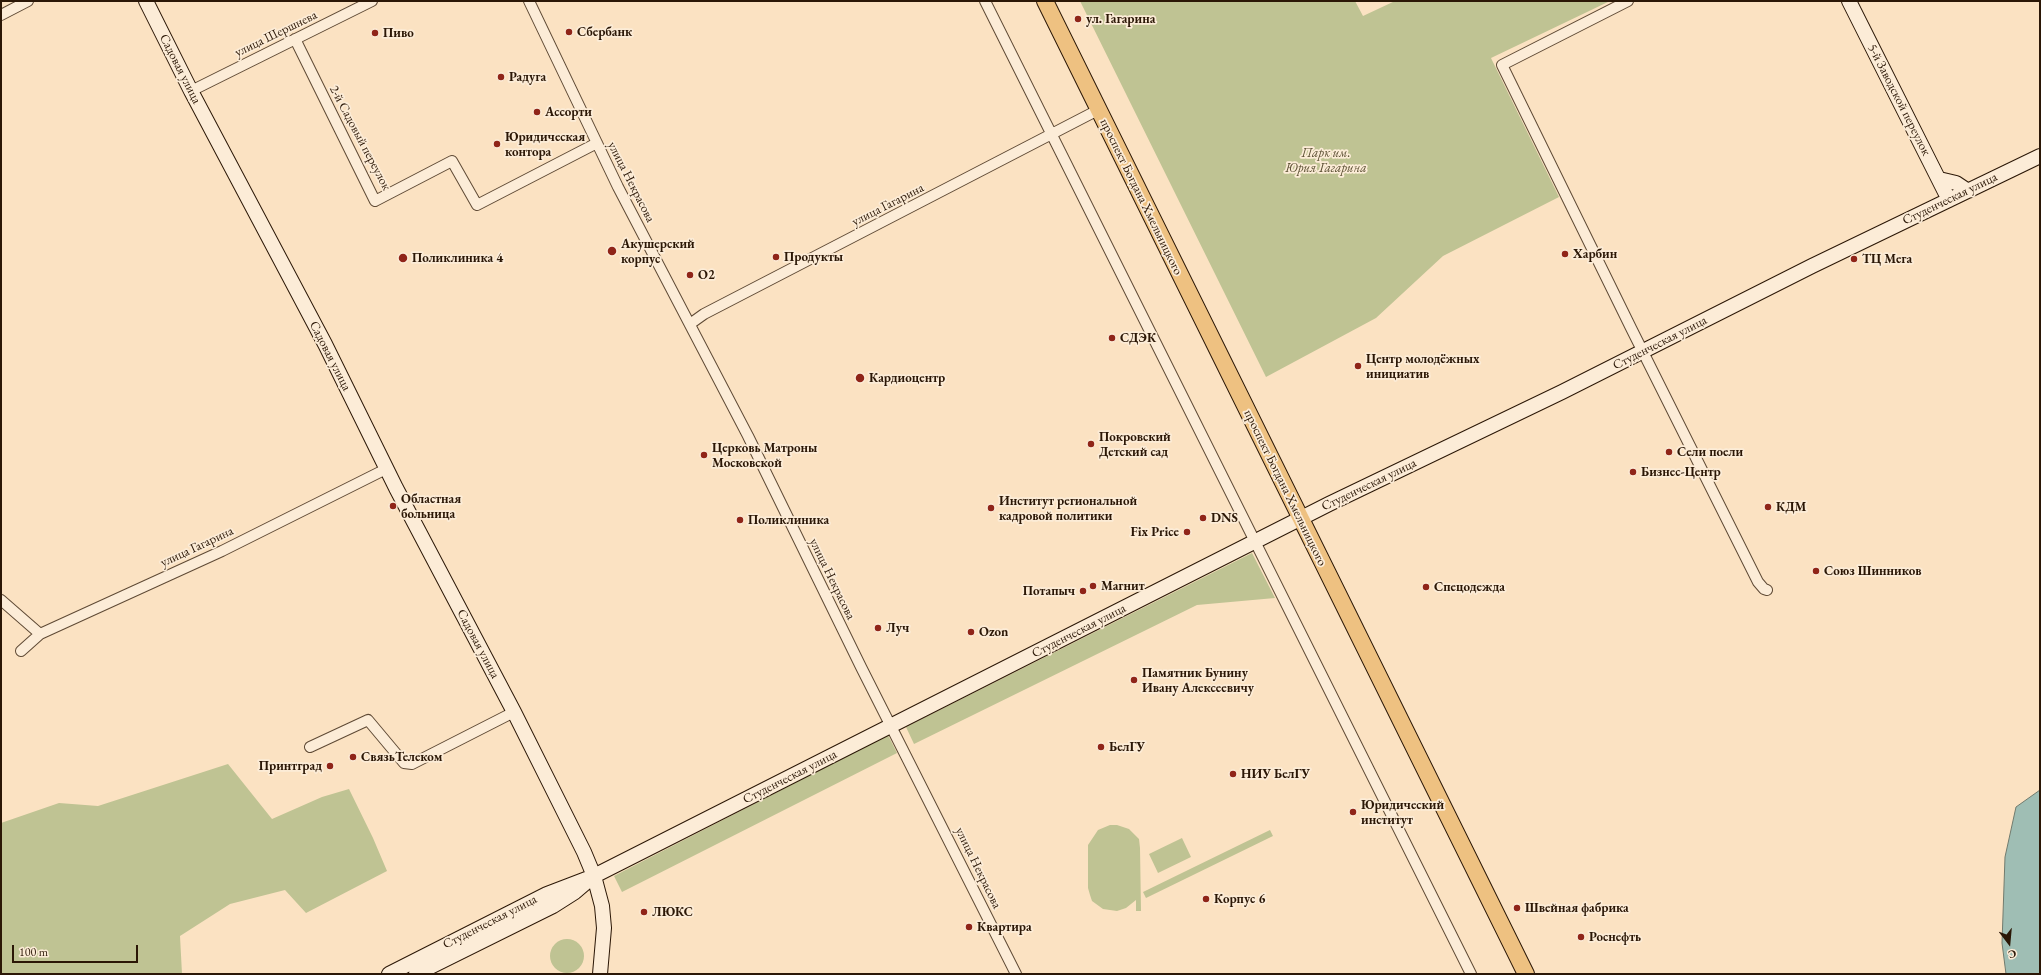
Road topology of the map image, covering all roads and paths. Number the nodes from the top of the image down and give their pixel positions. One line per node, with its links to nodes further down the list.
1 (28, 1): 9 (street)
2 (146, 1): 11 (main road, Садовая улица)
3 (372, 1): 10 (street, улица Шершнева)
4 (529, 1): 14 (street, улица Некрасова)
5 (985, 1): 13 (street)
6 (1045, 1): 12 (main road, проспект Богдана Хмельницкого)
7 (1628, 1): 20 (street)
8 (1849, 1): 16 (main road, 5-й Заводской переулок)
9 (1, 15)
10 (295, 39): 11 (street, улица Шершнева); 14 (street, 2-й Садовый переулок)
11 (191, 91): 21 (main road, Садовая улица)
12 (1098, 110): 13 (street, улица Гагарина); 22 (main road, проспект Богдана Хмельницкого)
13 (1051, 135): 19 (street, улица Гагарина); 23 (street)
14 (597, 143): 19 (street, улица Некрасова)
15 (2040, 156): 17 (main road, Студенческая улица)
16 (1939, 179): 17 (main road); 18 (main road, 5-й Заводской переулок)
17 (1968, 191): 18 (main road, Студенческая улица)
18 (1949, 200): 20 (main road, Студенческая улица)
19 (690, 324): 29 (street, улица Некрасова)
20 (1642, 351): 22 (main road, Студенческая улица); 24 (street)
21 (386, 469): 26 (street, улица Гагарина); 28 (main road, Садовая улица)
22 (1300, 519): 23 (main road, Студенческая улица); 37 (main road, проспект Богдана Хмельницкого)
23 (1255, 542): 29 (main road, Студенческая улица); 36 (street)
24 (1768, 590)
25 (1, 600): 26 (street)
26 (40, 634): 27 (street, улица Гагарина)
27 (21, 651)
28 (514, 712): 30 (street); 31 (main road, Садовая улица)
29 (892, 726): 31 (main road, Студенческая улица); 35 (street, улица Некрасова)
30 (310, 747)
31 (594, 876): 32 (main road, Студенческая улица); 33 (main road, Студенческая улица); 34 (main road, Садовая улица)
32 (388, 974)
33 (416, 974)
34 (600, 974)
35 (1016, 974)
36 (1471, 974)
37 (1526, 974)

